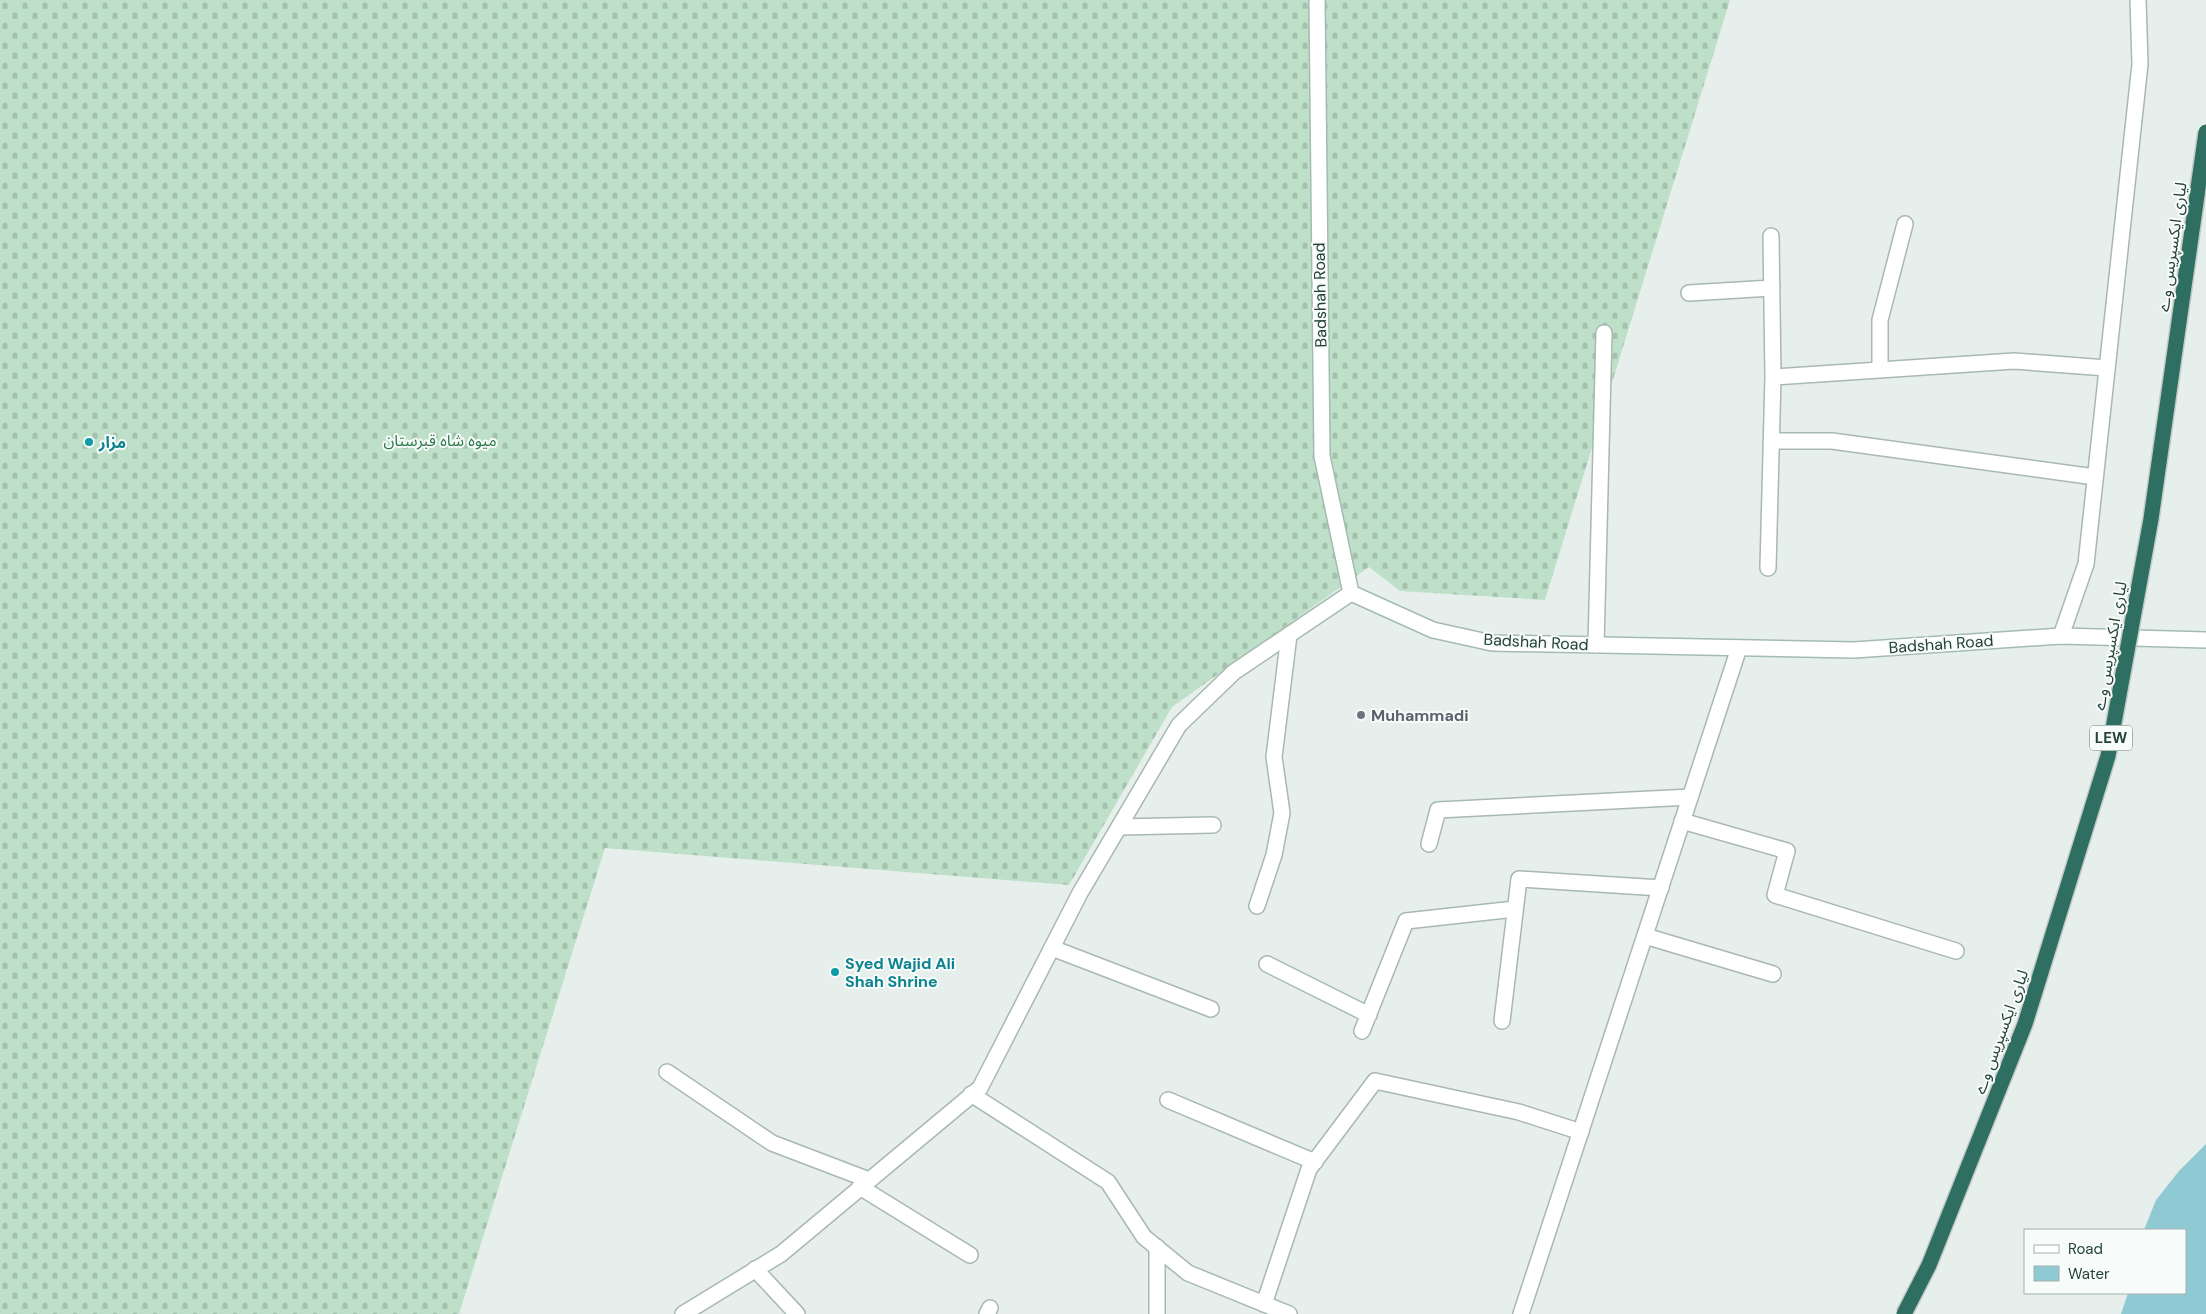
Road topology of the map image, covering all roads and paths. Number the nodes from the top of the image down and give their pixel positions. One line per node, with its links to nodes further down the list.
1 (1317, 0): 15 (street, Badshah Road)
2 (2138, 0): 9 (street)
3 (2206, 132): 53 (highway, لیاری ایکسپریس وے / LEW, bridge)
4 (1905, 224): 10 (street)
5 (1771, 236): 6 (street)
6 (1772, 288): 7 (street); 11 (street)
7 (1689, 293)
8 (1604, 333): 19 (street)
9 (2107, 368): 10 (street); 13 (street)
10 (1880, 370): 11 (street)
11 (1773, 377): 12 (street)
12 (1771, 441): 13 (street); 14 (street)
13 (2095, 477): 17 (street)
14 (1768, 568)
15 (1351, 593): 16 (street); 19 (street, Badshah Road)
16 (1289, 634): 24 (street); 27 (street)
17 (2061, 636): 18 (street, Badshah Road); 20 (street, Badshah Road)
18 (2206, 640)
19 (1596, 645): 20 (street, Badshah Road)
20 (1739, 648): 21 (street)
21 (1690, 797): 22 (street); 25 (street)
22 (1682, 822): 26 (street); 31 (street)
23 (1213, 825): 24 (street)
24 (1119, 827): 30 (street)
25 (1429, 844)
26 (1661, 888): 28 (street); 29 (street)
27 (1257, 906)
28 (1515, 909): 35 (street); 36 (street)
29 (1645, 936): 33 (street); 41 (street)
30 (1052, 948): 34 (street); 39 (street)
31 (1956, 951)
32 (1267, 964): 35 (street)
33 (1774, 974)
34 (1211, 1009)
35 (1369, 1015): 37 (street)
36 (1502, 1021)
37 (1362, 1031)
38 (667, 1072): 43 (street)
39 (971, 1094): 43 (street); 44 (street)
40 (1168, 1100): 42 (street)
41 (1581, 1132): 42 (street); 52 (street)
42 (1315, 1162): 47 (street)
43 (864, 1184): 45 (street); 46 (street)
44 (1157, 1247): 47 (street); 50 (street)
45 (970, 1255)
46 (754, 1269): 48 (street); 49 (street)
47 (1264, 1304): 51 (street)
48 (683, 1314)
49 (797, 1314)
50 (1158, 1314)
51 (1289, 1314)
52 (1521, 1314)
53 (1904, 1314)

